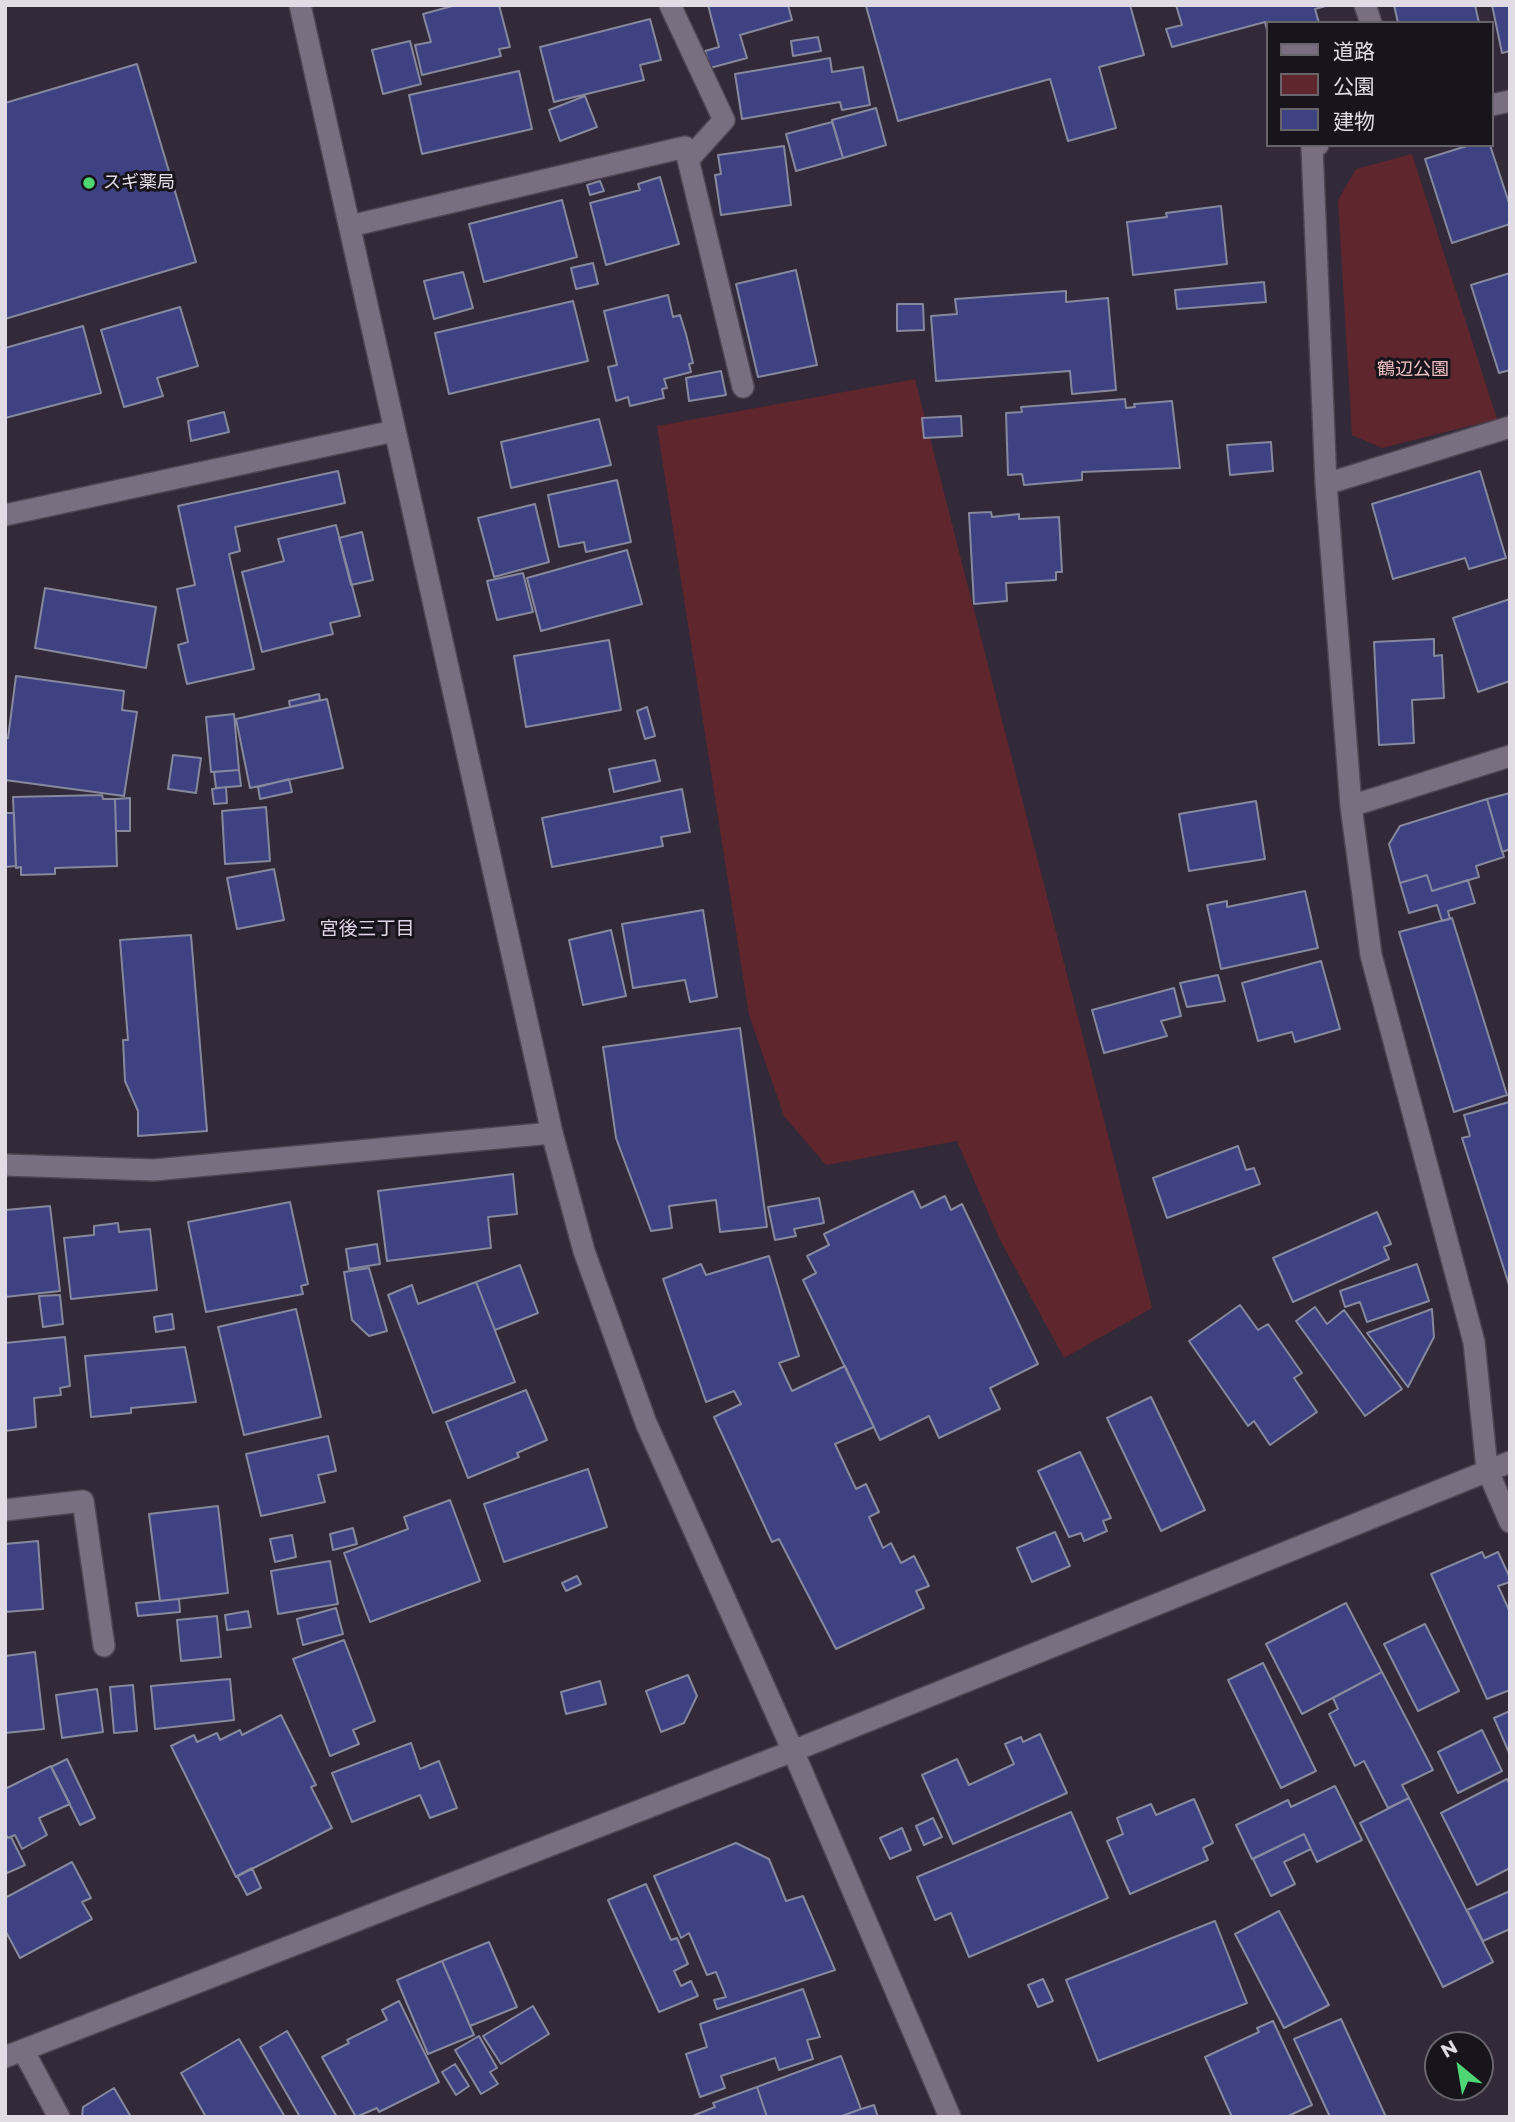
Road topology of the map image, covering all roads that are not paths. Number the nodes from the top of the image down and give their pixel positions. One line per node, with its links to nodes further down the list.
1 (300, 5): 5 (street)
2 (670, 5): 4 (street)
3 (1312, 147): 9 (street)
4 (688, 160): 5 (street); 6 (street)
5 (350, 226): 8 (street)
6 (743, 387)
7 (1510, 427): 9 (street)
8 (394, 431): 10 (street); 13 (street)
9 (1326, 484): 12 (street)
10 (5, 515)
11 (1510, 756): 12 (street)
12 (1351, 806): 16 (street)
13 (552, 1133): 14 (street); 20 (street)
14 (5, 1165)
15 (1510, 1462): 16 (street)
16 (1487, 1469): 18 (street); 20 (street)
17 (5, 1510): 19 (street)
18 (1510, 1522)
19 (104, 1646)
20 (793, 1751): 21 (street); 23 (street)
21 (14, 2053): 22 (street)
22 (59, 2117)
23 (950, 2117)

